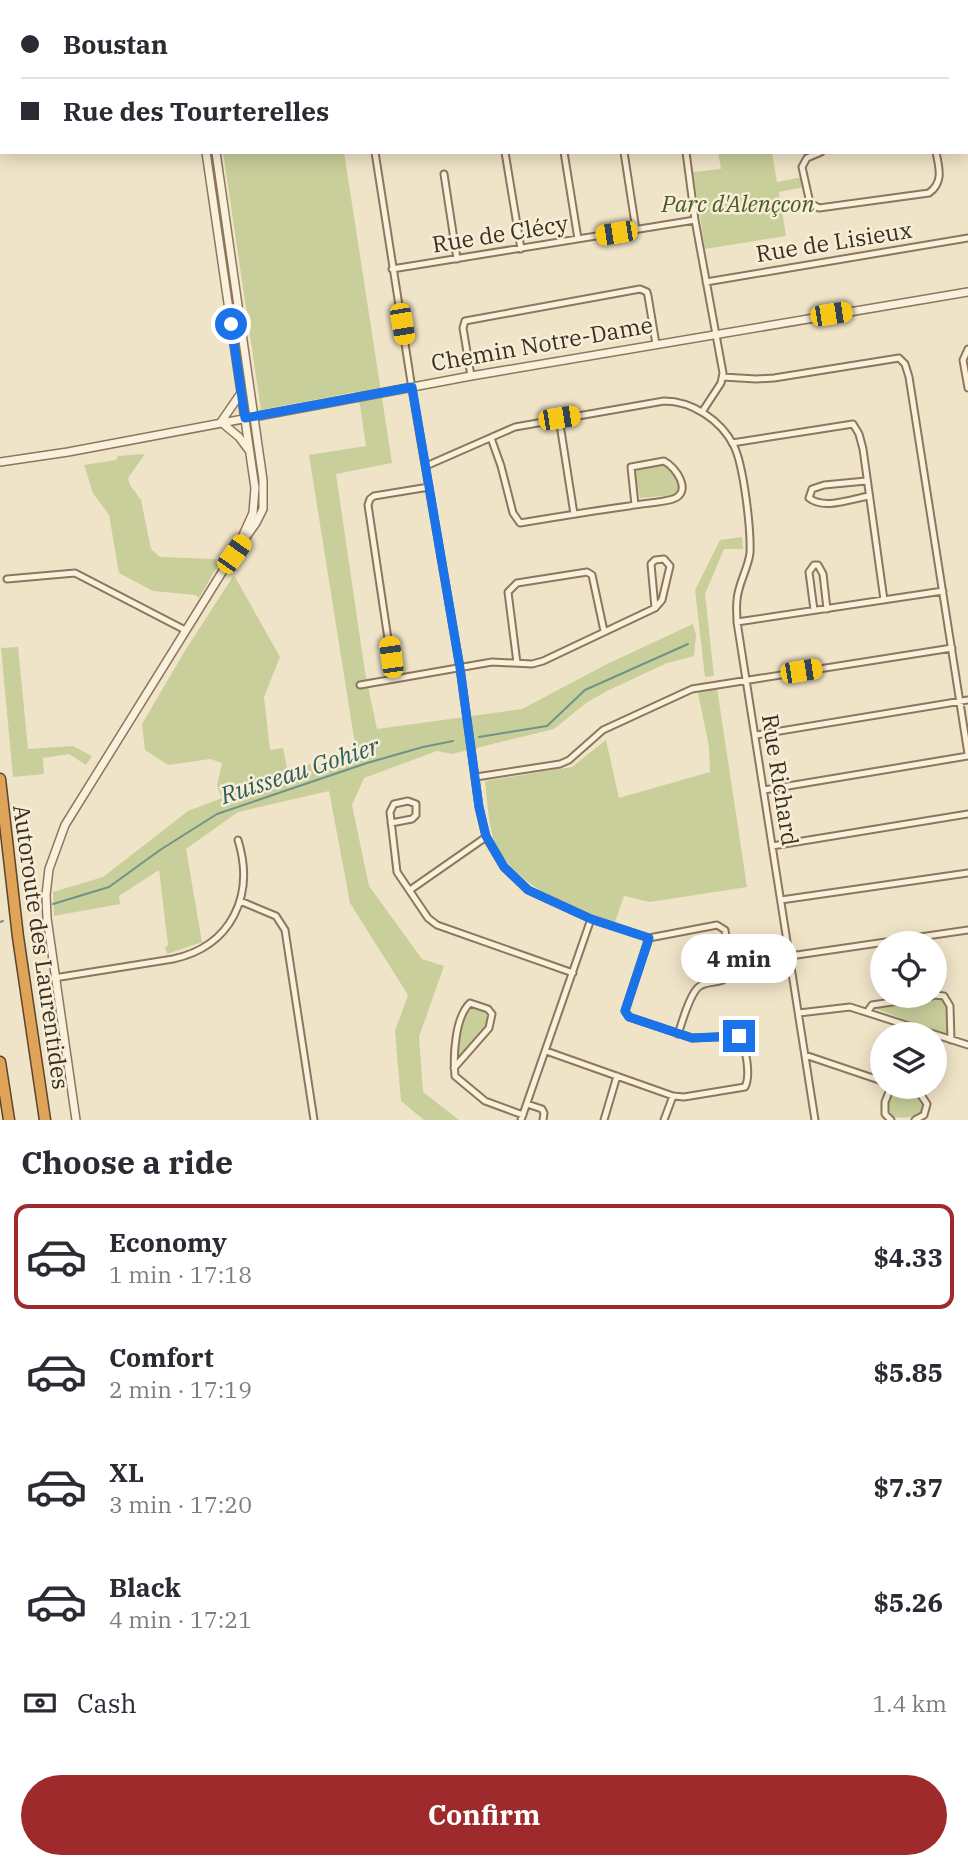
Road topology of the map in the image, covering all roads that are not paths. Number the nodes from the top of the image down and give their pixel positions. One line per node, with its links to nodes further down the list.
1 (206, 154): 27 (street)
2 (216, 154): 29 (street)
3 (375, 154): 17 (street)
4 (505, 154): 15 (street)
5 (564, 154): 14 (street)
6 (624, 154): 12 (street)
7 (686, 154): 11 (street)
8 (816, 154): 9 (street)
9 (936, 154)
10 (444, 174): 16 (street)
11 (695, 220): 12 (street, Rue de Clécy); 18 (street)
12 (636, 230): 14 (street, Rue de Clécy)
13 (968, 238): 18 (street, Rue de Lisieux)
14 (578, 239): 15 (street, Rue de Clécy)
15 (520, 249): 16 (street, Rue de Clécy)
16 (457, 259): 17 (street, Rue de Clécy)
17 (393, 269): 25 (street)
18 (706, 282): 20 (street)
19 (968, 292): 20 (street, Chemin Notre-Dame)
20 (716, 334): 21 (street, Chemin Notre-Dame); 24 (street)
21 (656, 344): 23 (street, Chemin Notre-Dame); 23 (street)
22 (968, 349): 26 (street)
23 (471, 376): 25 (street, Chemin Notre-Dame)
24 (723, 377): 28 (street); 44 (street)
25 (412, 387): 29 (street, Chemin Notre-Dame); 36 (street)
26 (968, 388)
27 (241, 392): 29 (street); 31 (street)
28 (702, 412): 30 (street); 33 (street)
29 (249, 417): 31 (street, Chemin Notre-Dame); 34 (street); 42 (street)
30 (559, 418): 32 (street); 41 (street)
31 (221, 422): 34 (street); 35 (street, Chemin Notre-Dame)
32 (491, 438): 36 (street); 41 (street)
33 (732, 443): 37 (street); 49 (street, Rue Richard)
34 (250, 453): 42 (street)
35 (0, 462)
36 (426, 466): 38 (street)
37 (866, 481): 39 (street); 39 (street)
38 (429, 487): 54 (street); 55 (street)
39 (869, 496): 45 (street)
40 (635, 505): 40 (street); 41 (street)
41 (574, 514)
42 (229, 561): 50 (street)
43 (7, 579): 50 (street)
44 (943, 591): 45 (street); 52 (street)
45 (884, 600): 47 (street)
46 (655, 608): 46 (street); 51 (street)
47 (827, 609): 48 (street); 48 (street)
48 (814, 610): 49 (street)
49 (737, 622): 56 (street, Rue Richard)
50 (186, 630): 78 (street)
51 (604, 631): 53 (street); 53 (street)
52 (952, 648): 56 (street); 58 (street)
53 (517, 663): 54 (street)
54 (460, 668): 55 (street); 61 (street)
55 (394, 679): 57 (street)
56 (746, 680): 59 (street, Rue Richard); 61 (street)
57 (360, 685)
58 (965, 701): 59 (street); 60 (street)
59 (756, 735): 63 (street, Rue Richard)
60 (968, 755): 63 (street)
61 (476, 778): 66 (street)
62 (0, 779): 98 (highway, Autoroute des Laurentides)
63 (764, 790): 68 (street, Rue Richard)
64 (968, 814): 68 (street)
65 (391, 823): 65 (street); 70 (street)
66 (486, 836): 70 (street); 73 (street)
67 (238, 840): 72 (street)
68 (772, 846): 71 (street, Rue Richard)
69 (968, 873): 71 (street)
70 (410, 890): 77 (street)
71 (781, 900): 76 (street, Rue Richard)
72 (240, 901): 78 (street); 100 (street)
73 (591, 919): 75 (street); 77 (street)
74 (968, 930): 76 (street)
75 (649, 938): 83 (street); 83 (street)
76 (790, 956): 82 (street, Rue Richard)
77 (573, 973): 86 (street)
78 (54, 978): 99 (street)
79 (947, 1002): 84 (street)
80 (870, 1008): 81 (street)
81 (868, 1011): 82 (street); 84 (street)
82 (799, 1013): 87 (street, Rue Richard)
83 (678, 1034): 92 (street)
84 (951, 1040): 85 (street)
85 (968, 1045)
86 (546, 1052): 90 (street); 95 (street)
87 (805, 1055): 91 (street); 104 (street, Rue Richard)
88 (0, 1062): 97 (highway)
89 (454, 1068): 89 (street); 96 (street)
90 (617, 1076): 92 (street); 102 (street)
91 (870, 1077)
92 (673, 1096): 103 (street)
93 (886, 1099): 105 (street)
94 (923, 1099): 106 (street)
95 (527, 1104): 96 (street); 101 (street)
96 (522, 1117)
97 (9, 1120)
98 (45, 1120)
99 (76, 1120)
100 (314, 1120)
101 (543, 1120)
102 (604, 1120)
103 (664, 1120)
104 (815, 1120)
105 (891, 1120)
106 (915, 1120)

